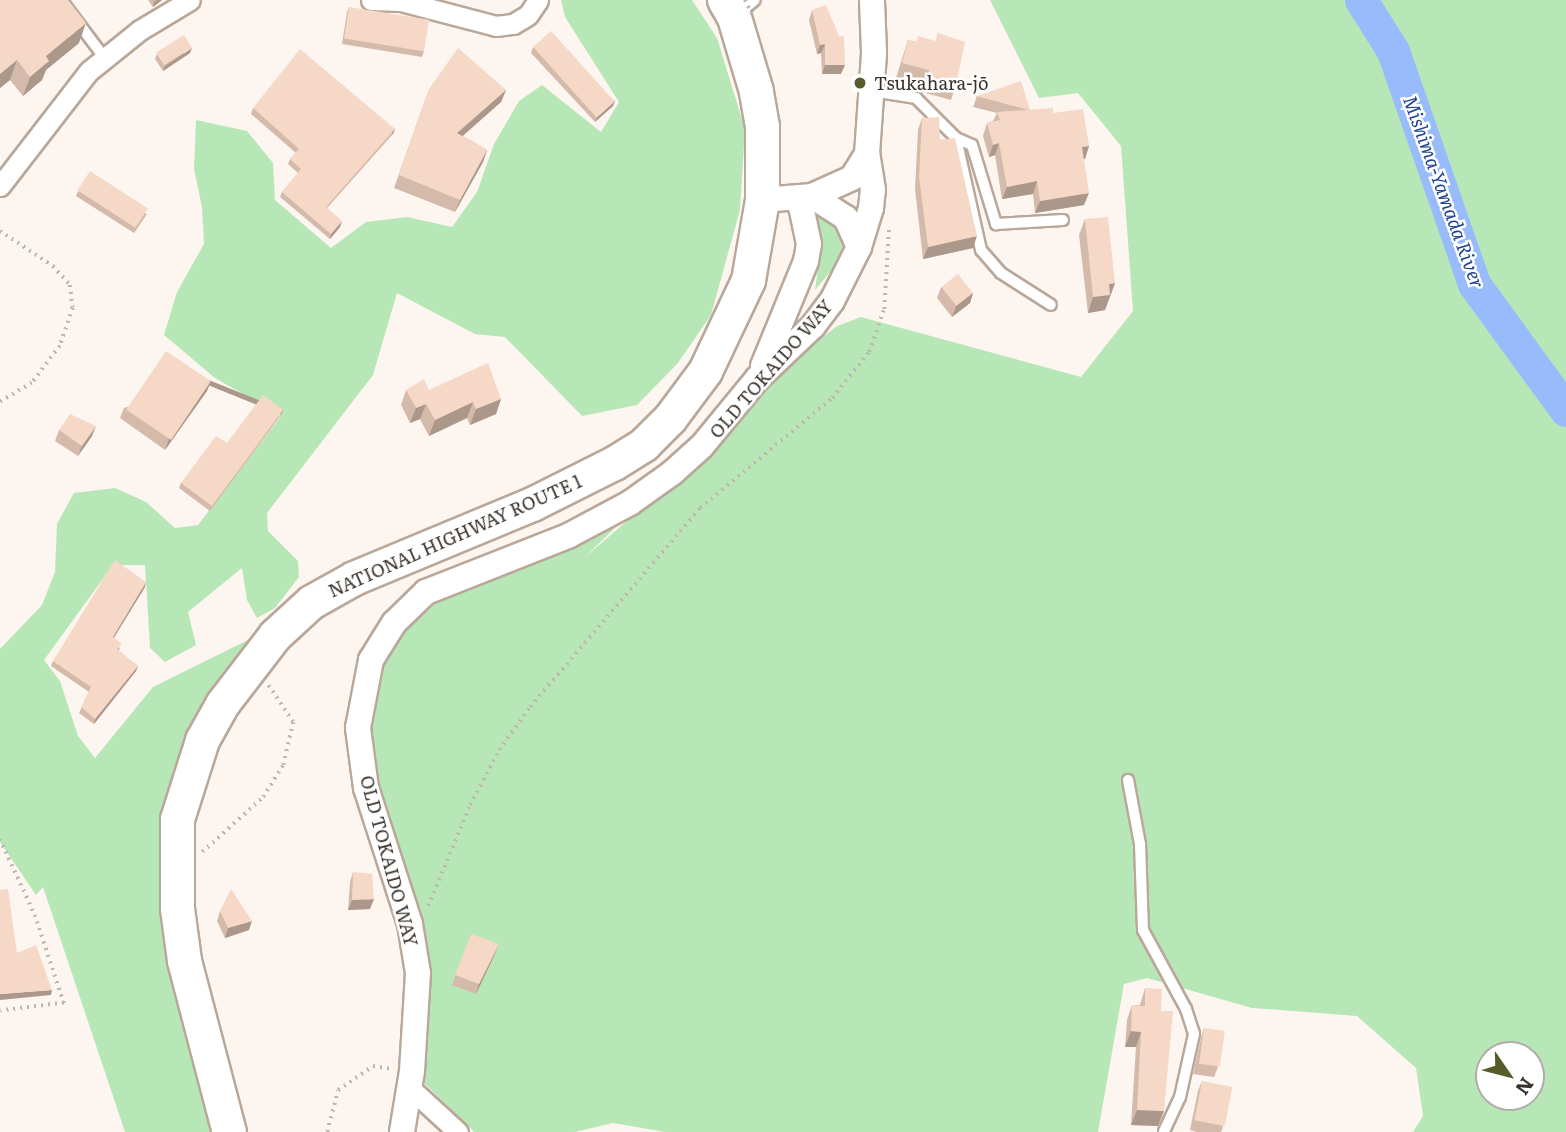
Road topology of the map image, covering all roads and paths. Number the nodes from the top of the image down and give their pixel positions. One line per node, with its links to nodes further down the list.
1 (61, 0): 8 (lane)
2 (190, 0): 8 (street)
3 (372, 0): 6 (street)
4 (538, 0): 6 (street)
5 (872, 0): 9 (street, OLD TOKAIDO WAY)
6 (401, 1)
7 (742, 6): 13 (highway, NATIONAL HIGHWAY ROUTE 1)
8 (104, 57): 12 (street)
9 (872, 91): 10 (lane); 11 (street, OLD TOKAIDO WAY)
10 (956, 138): 15 (lane); 20 (lane)
11 (867, 155): 13 (street); 17 (street, OLD TOKAIDO WAY)
12 (0, 186)
13 (790, 202): 17 (street); 18 (street); 28 (highway, NATIONAL HIGHWAY ROUTE 1)
14 (890, 219): 25 (path)
15 (1063, 220)
16 (0, 232): 22 (path)
17 (859, 247): 19 (street, OLD TOKAIDO WAY)
18 (796, 291): 19 (street); 21 (street)
19 (832, 301): 21 (street, OLD TOKAIDO WAY)
20 (1051, 305)
21 (757, 379): 25 (street, OLD TOKAIDO WAY)
22 (0, 402)
23 (1128, 780): 32 (lane)
24 (0, 839): 26 (path)
25 (410, 924): 27 (street, OLD TOKAIDO WAY)
26 (0, 1011)
27 (411, 1080): 29 (path); 30 (street, OLD TOKAIDO WAY); 31 (street)
28 (229, 1132)
29 (327, 1132)
30 (402, 1132)
31 (458, 1132)
32 (1164, 1132)

